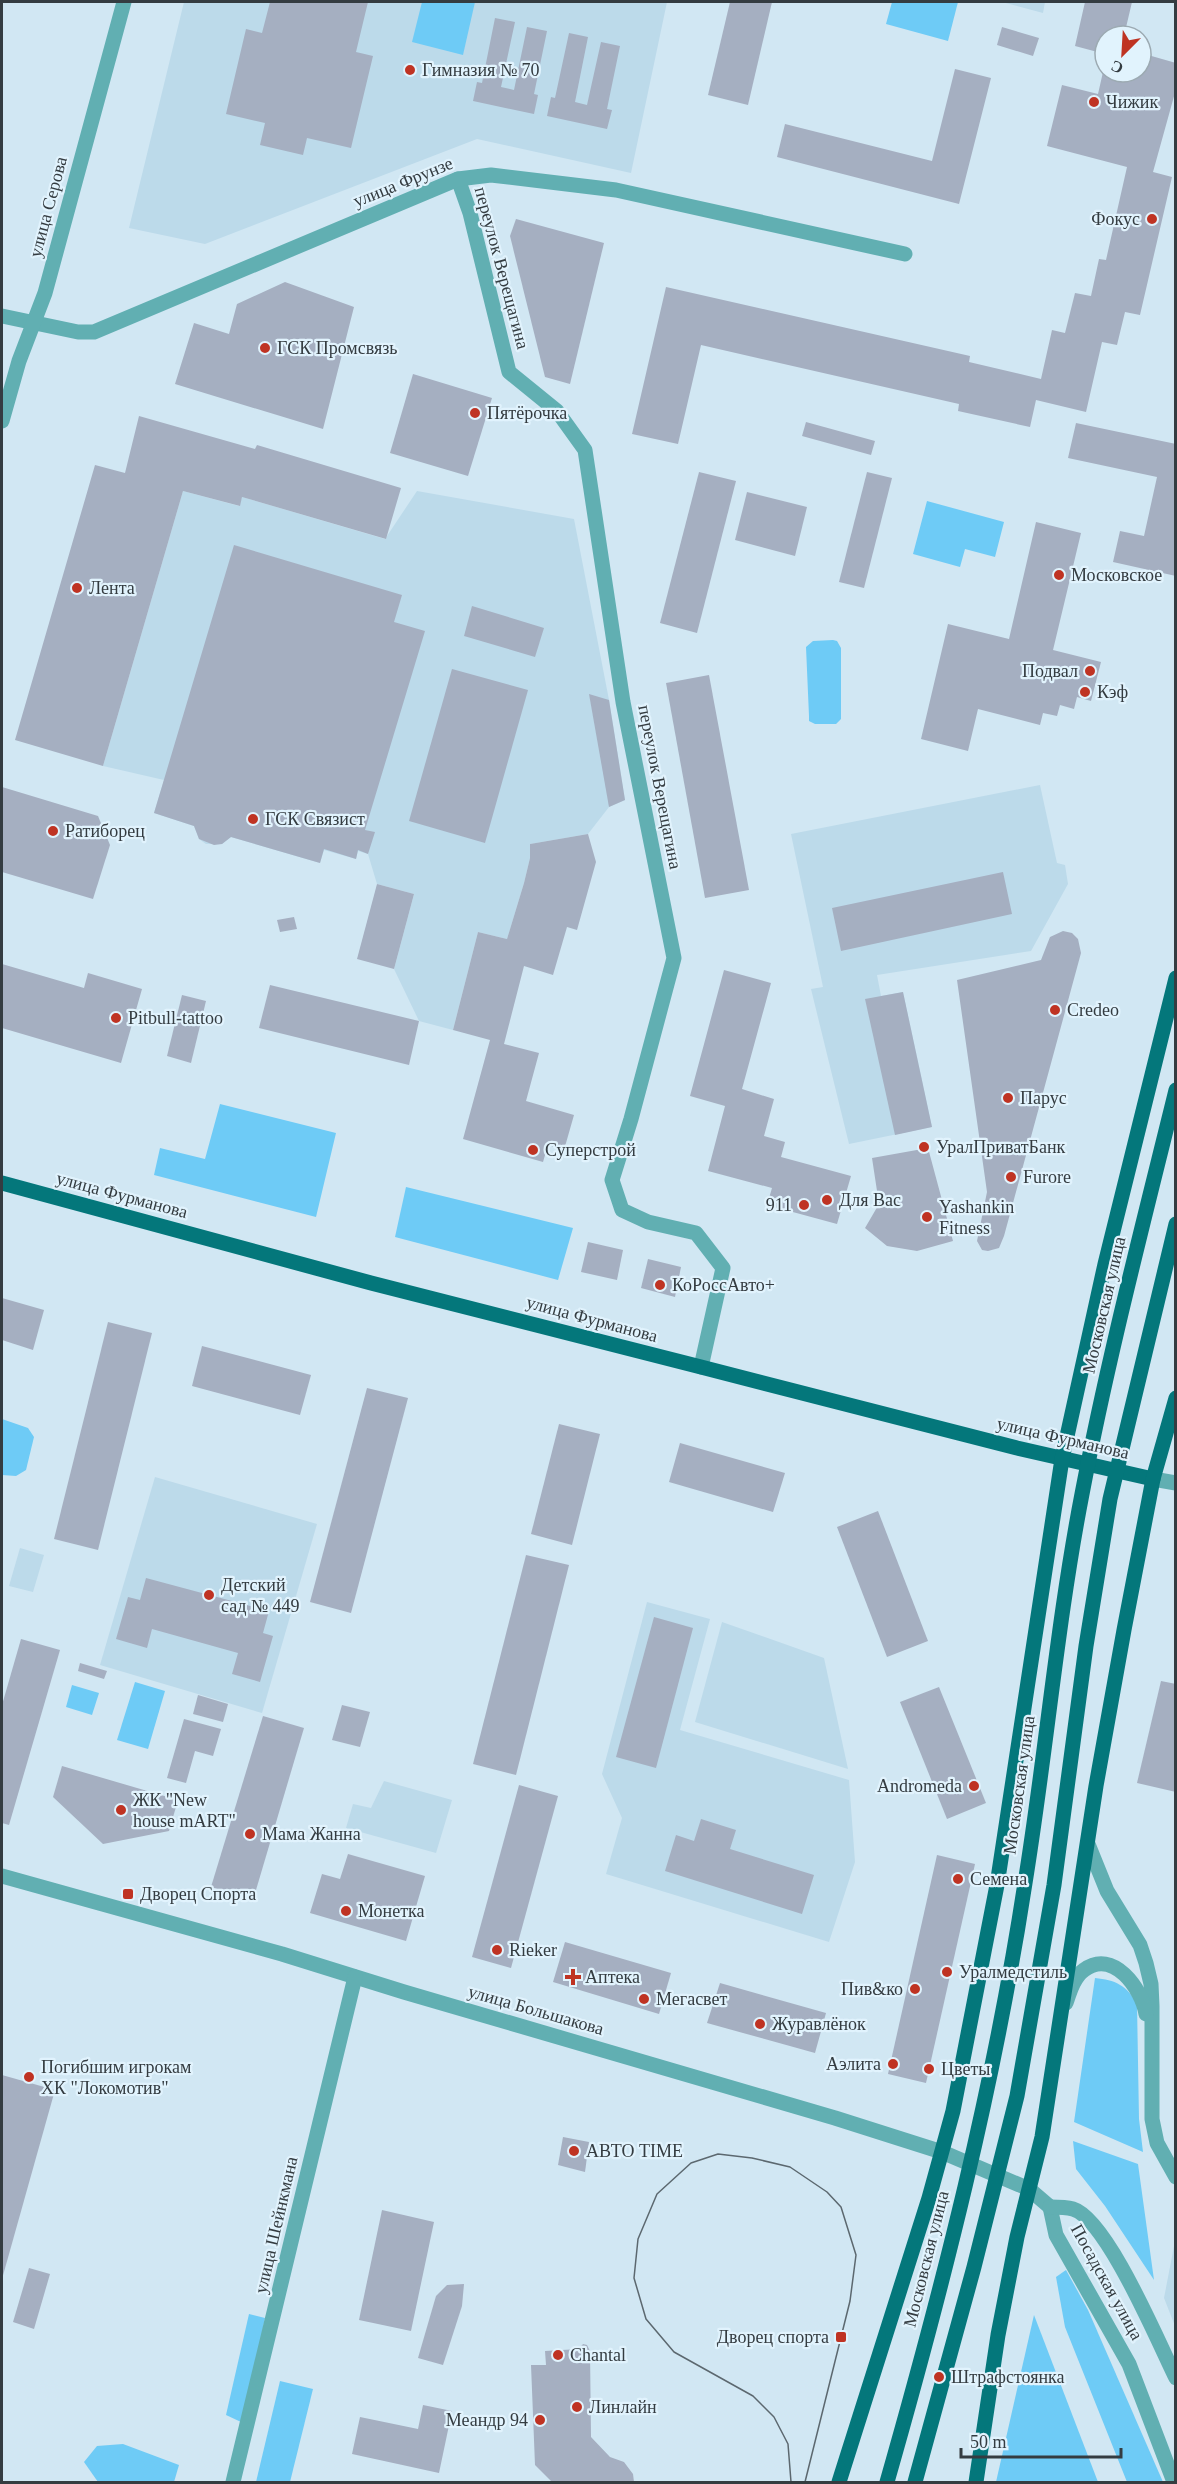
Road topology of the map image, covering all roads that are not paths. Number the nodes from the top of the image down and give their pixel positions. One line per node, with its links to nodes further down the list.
1 (124, 2): 5 (street, улица Серова)
2 (458, 178): 3 (street, улица Фрунзе); 5 (street, улица Фрунзе); 11 (street, переулок Верещагина)
3 (906, 254)
4 (2, 316): 5 (street, улица Фрунзе)
5 (33, 322): 6 (street, улица Серова)
6 (2, 421)
7 (1176, 978): 13 (main road, Московская улица)
8 (1176, 1090): 28 (main road, Московская улица, bridge)
9 (2, 1183): 11 (main road, улица Фурманова)
10 (1176, 1224): 29 (main road, bridge)
11 (700, 1367): 13 (main road, улица Фурманова)
12 (1176, 1398): 14 (main road)
13 (1062, 1459): 14 (main road, улица Фурманова); 21 (main road, Московская улица)
14 (1153, 1479): 15 (street, улица Фурманова); 16 (main road)
15 (1176, 1483)
16 (1088, 1844): 19 (main road); 20 (street)
17 (2, 1876): 18 (street, улица Большакова)
18 (355, 1977): 21 (street, улица Большакова); 26 (street, улица Шейнкмана)
19 (1063, 2011): 20 (street); 23 (main road)
20 (1150, 2037): 22 (street)
21 (942, 2152): 23 (street, улица Большакова); 27 (main road, Московская улица)
22 (1176, 2177)
23 (1029, 2189): 24 (street, улица Большакова); 30 (main road)
24 (1050, 2206): 25 (street, Посадская улица); 31 (street, Посадская улица)
25 (1176, 2378)
26 (233, 2482)
27 (839, 2482)
28 (887, 2482)
29 (915, 2482)
30 (976, 2482)
31 (1174, 2482)

